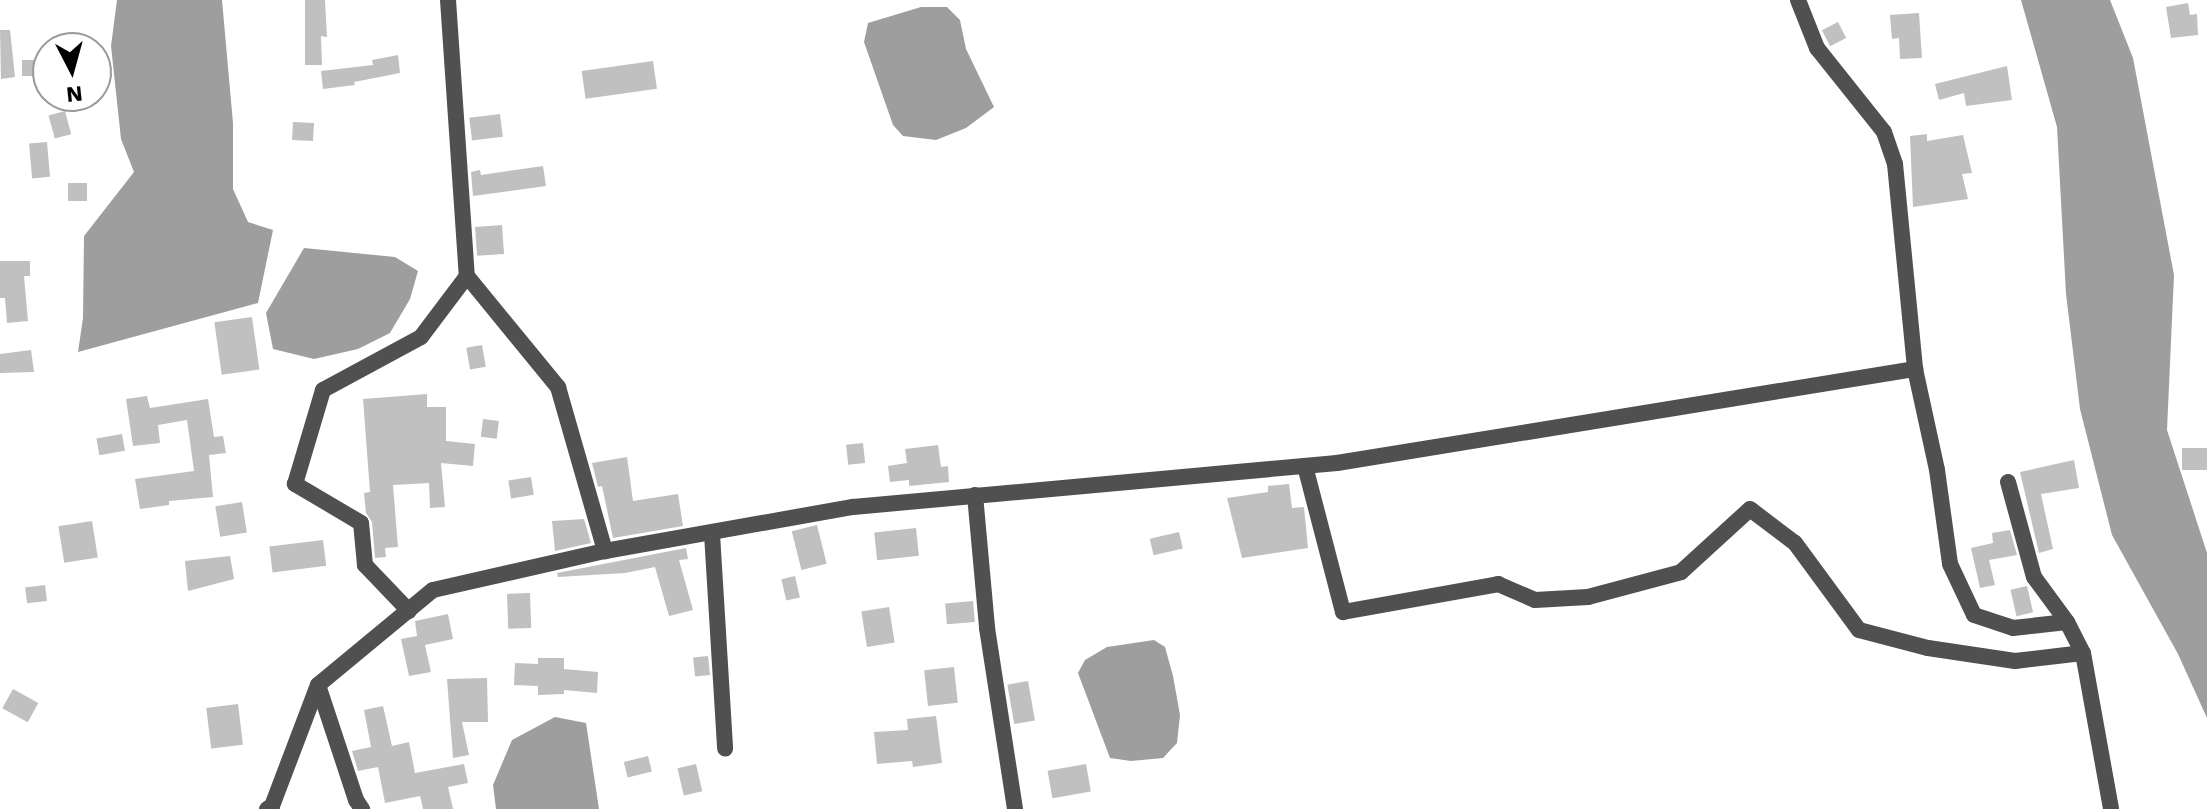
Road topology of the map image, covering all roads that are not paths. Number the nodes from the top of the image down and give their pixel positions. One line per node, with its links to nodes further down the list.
1 (448, 0): 3 (street)
2 (1798, 0): 4 (street)
3 (467, 276): 9 (street); 10 (street)
4 (1915, 369): 5 (street); 11 (street)
5 (1305, 466): 7 (street); 12 (street)
6 (2008, 482): 11 (street)
7 (975, 495): 8 (street); 17 (street)
8 (712, 534): 9 (street); 14 (street)
9 (605, 551): 10 (street)
10 (409, 611): 13 (street)
11 (2067, 622): 12 (street)
12 (2083, 653): 18 (street)
13 (318, 685): 15 (street); 16 (street)
14 (725, 749)
15 (270, 808)
16 (362, 809)
17 (1015, 809)
18 (2111, 809)

